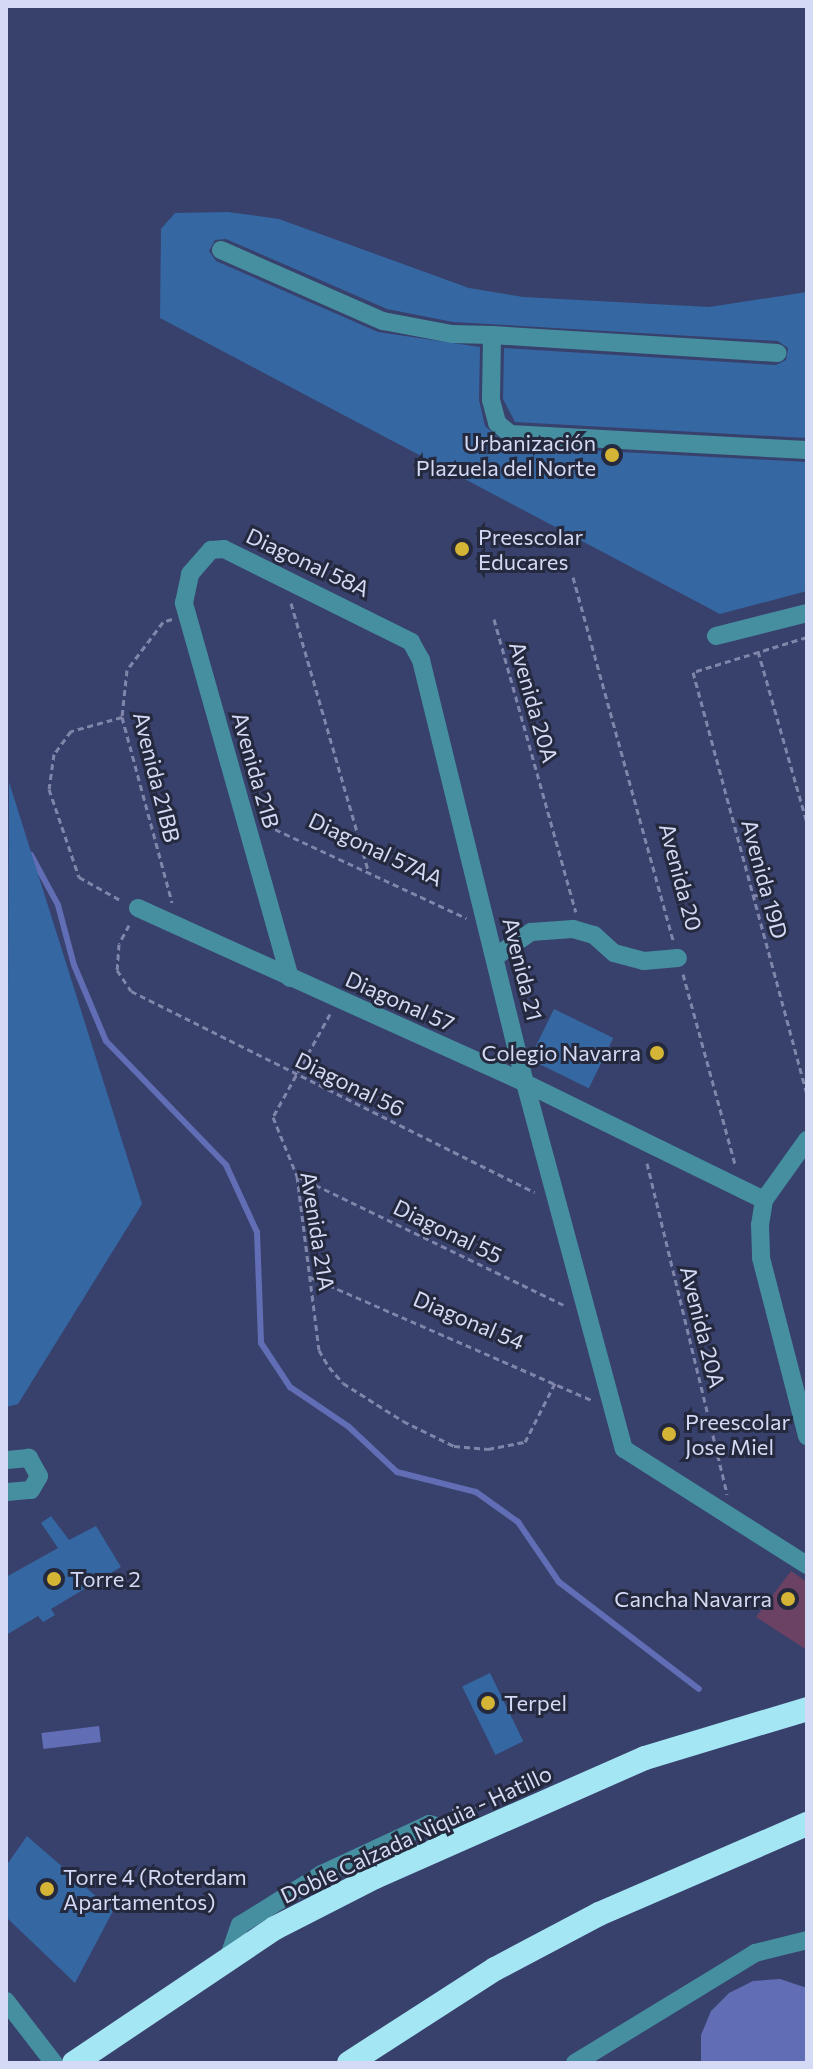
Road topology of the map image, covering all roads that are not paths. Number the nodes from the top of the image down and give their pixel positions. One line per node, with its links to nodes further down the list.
1 (221, 250): 2 (street)
2 (492, 335): 3 (street); 4 (street)
3 (777, 353)
4 (807, 450)
5 (190, 574): 8 (street, Diagonal 58A); 12 (street, Avenida 21B)
6 (807, 613): 7 (street)
7 (716, 636)
8 (411, 642): 10 (street, Avenida 21)
9 (138, 908): 12 (street, Diagonal 57)
10 (495, 957): 11 (street); 13 (street, Avenida 21)
11 (678, 958)
12 (290, 978): 13 (street, Diagonal 57)
13 (525, 1083): 15 (street, Diagonal 57); 19 (street, Avenida 21)
14 (807, 1140): 15 (street)
15 (764, 1200): 16 (street)
16 (807, 1436)
17 (7, 1457): 18 (street); 18 (street)
18 (6, 1492)
19 (807, 1565)
20 (807, 1709): 25 (highway, Doble Calzada Niquia - Hatillo)
21 (807, 1824): 26 (highway)
22 (807, 1940): 27 (street)
23 (6, 2001): 24 (street)
24 (54, 2063)
25 (74, 2063)
26 (349, 2063)
27 (575, 2063)

